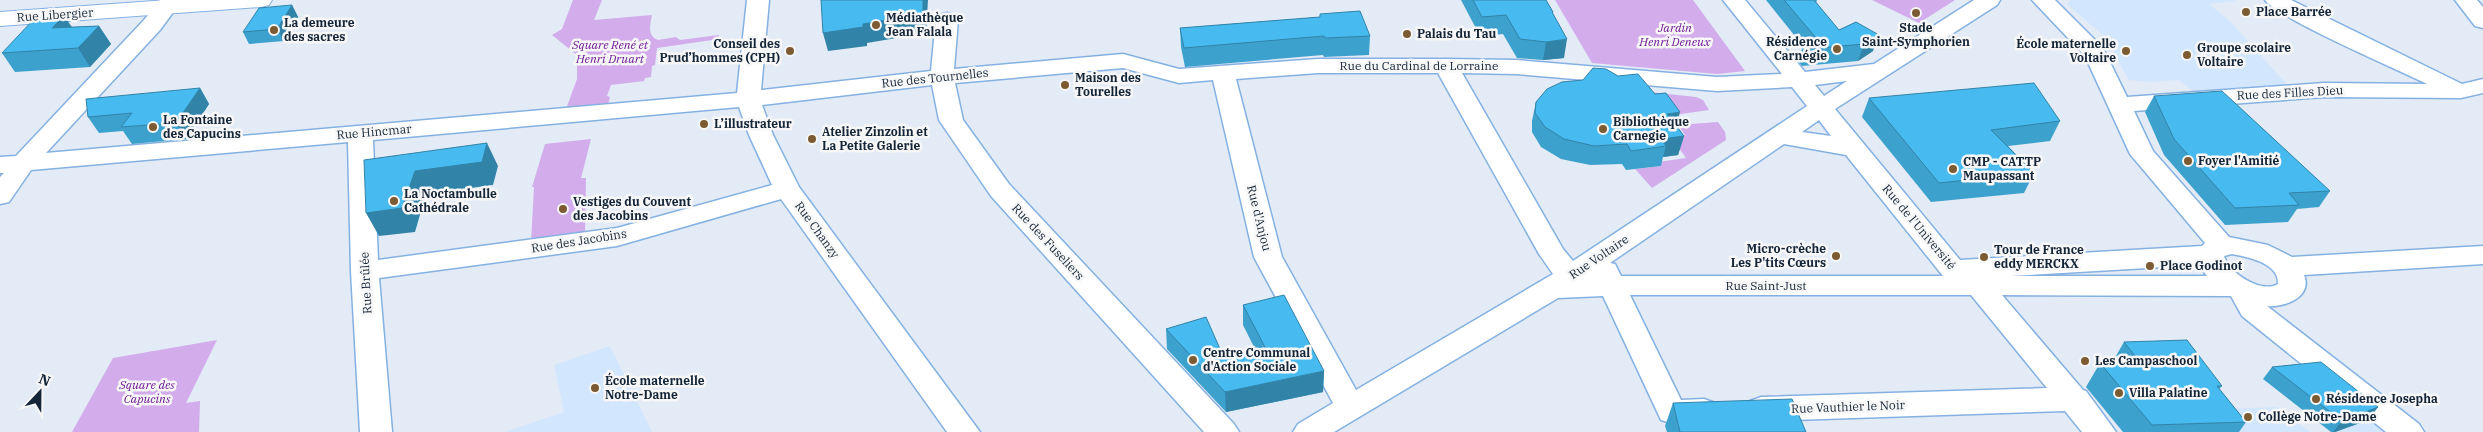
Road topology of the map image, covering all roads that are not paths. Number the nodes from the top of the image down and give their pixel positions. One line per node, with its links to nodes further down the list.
1 (261, 0): 8 (street, Rue Libergier)
2 (758, 0): 19 (street, Rue Chanzy)
3 (1734, 0): 17 (street, Rue de l'Université)
4 (1989, 0): 14 (street, Rue Voltaire)
5 (2043, 0): 21 (street)
6 (2276, 0): 18 (street)
7 (2466, 0): 11 (street)
8 (168, 4): 9 (street, Rue Libergier); 26 (street)
9 (0, 20)
10 (947, 20): 16 (street, Rue des Fuseliers)
11 (2483, 21)
12 (1123, 61): 15 (street, Rue du Cardinal de Lorraine); 16 (street, Rue des Tournelles)
13 (1446, 66): 15 (street, Rue du Cardinal de Lorraine); 17 (street, Rue du Cardinal de Lorraine); 35 (street)
14 (1881, 70): 17 (street, Rue Voltaire); 22 (street, Rue Voltaire)
15 (1223, 72): 40 (street, Rue d'Anjou)
16 (942, 77): 19 (street, Rue des Tournelles); 43 (street, Rue des Fuseliers)
17 (1799, 80): 22 (street, Rue de l'Université)
18 (2472, 88): 20 (street); 21 (street, Rue des Filles Dieu)
19 (748, 99): 23 (street, Rue Hincmar); 27 (street, Rue Chanzy)
20 (2483, 101)
21 (2120, 106): 29 (street)
22 (1822, 108): 24 (street, Rue Voltaire); 25 (street, Rue de l'Université)
23 (360, 133): 26 (street, Rue Hincmar); 34 (street, Rue Brûlée)
24 (1778, 136): 25 (street); 31 (street, Rue Voltaire)
25 (1855, 149): 33 (street, Rue de l'Université)
26 (12, 164): 28 (street)
27 (787, 189): 34 (street, Rue des Jacobins); 42 (street, Rue Chanzy)
28 (0, 196)
29 (2216, 251): 32 (street); 33 (street); 38 (street)
30 (2483, 255): 32 (street)
31 (1599, 257): 35 (street, Rue Voltaire); 36 (street, Rue Vauthier le Noir)
32 (2285, 267): 38 (street)
33 (1953, 270): 37 (street, Rue de l'Université)
34 (365, 271): 41 (street, Rue Brûlée)
35 (1561, 283): 36 (street, Rue Saint-Just); 40 (street, Rue Voltaire)
36 (1612, 286): 37 (street, Rue Saint-Just); 39 (street, Rue Vauthier le Noir)
37 (1980, 286): 38 (street); 39 (street, Rue de l'Université)
38 (2239, 288): 46 (street)
39 (2075, 399): 45 (street, Rue de l'Université)
40 (1350, 406): 44 (street, Rue Voltaire)
41 (376, 432)
42 (964, 432)
43 (1223, 432)
44 (1308, 432)
45 (2100, 432)
46 (2408, 432)

